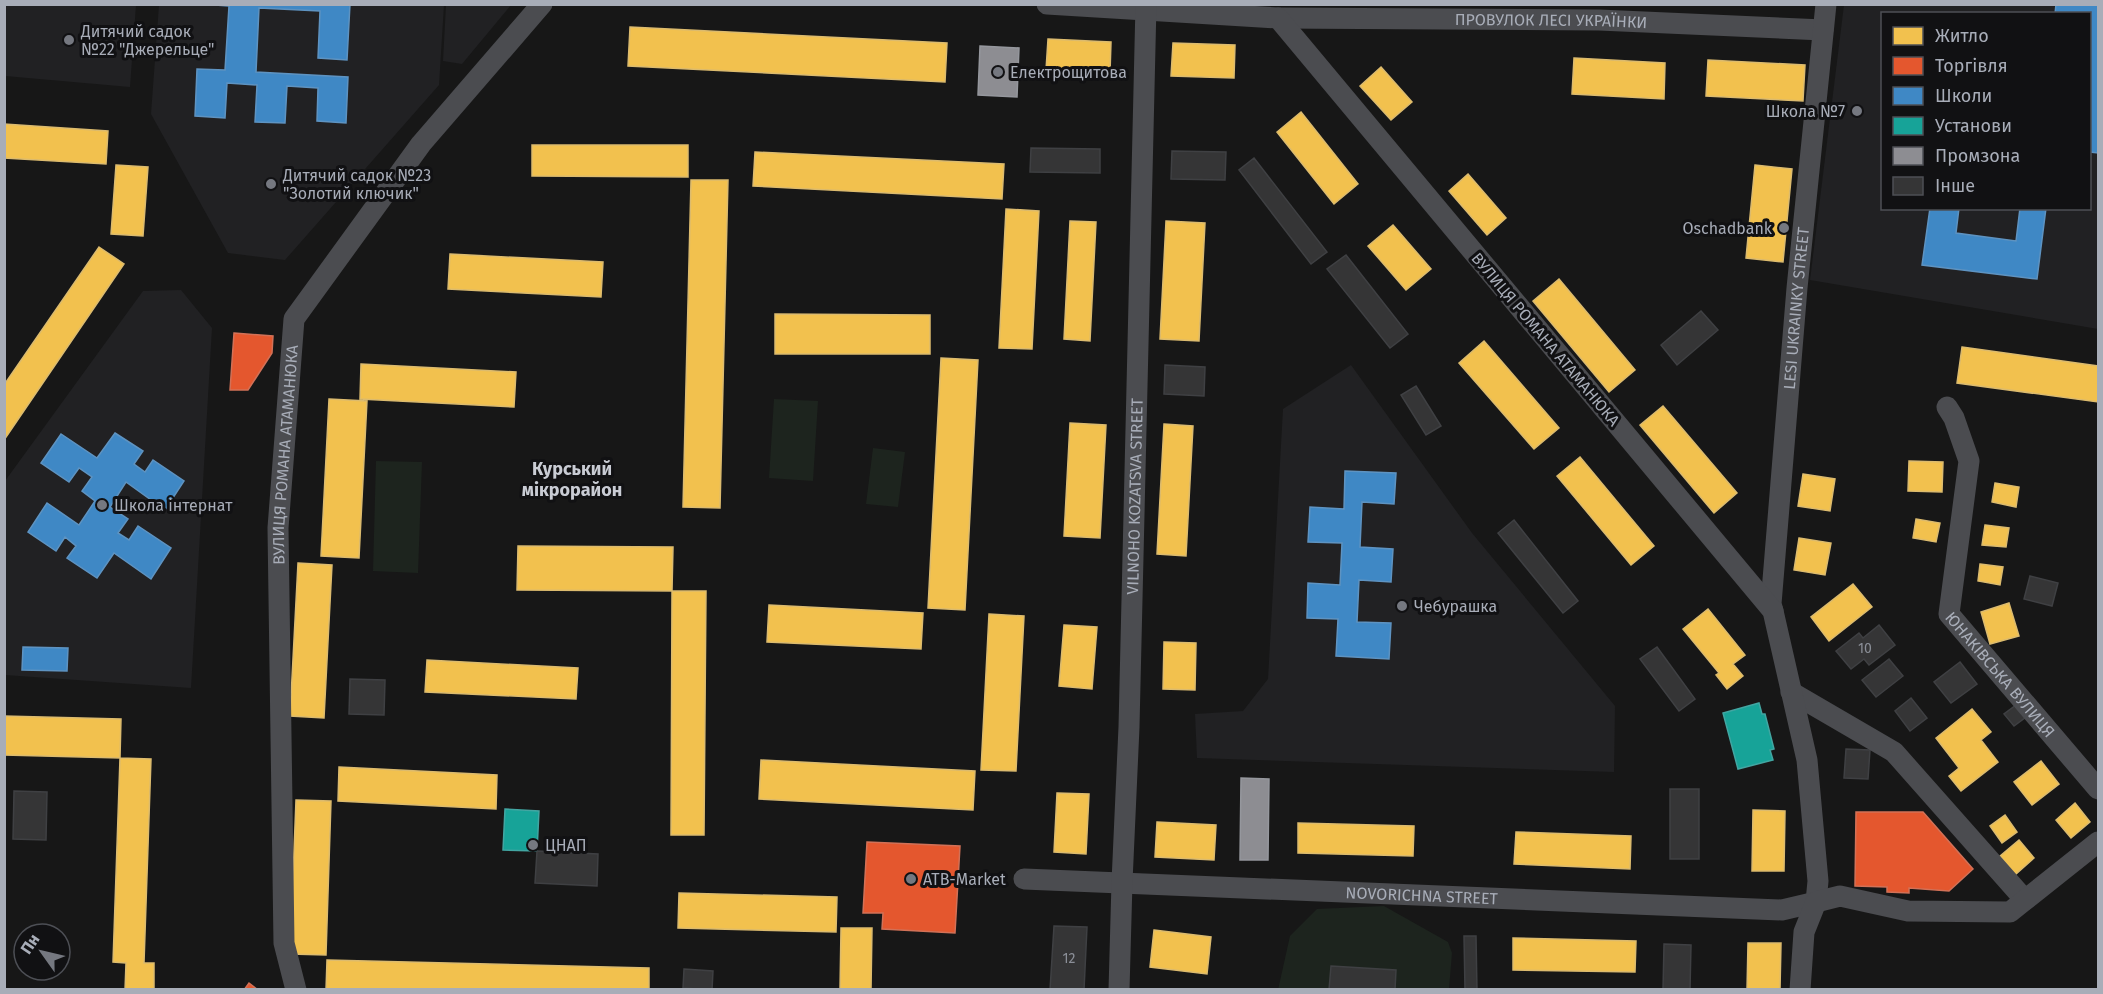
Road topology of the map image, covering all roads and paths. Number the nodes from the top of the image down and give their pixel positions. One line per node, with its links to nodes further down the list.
1 (542, 4): 16 (street, ВУЛИЦЯ РОМАНА АТАМАНЮКА)
2 (1047, 4): 4 (street)
3 (1826, 4): 6 (street, LESI UKRAINKY STREET)
4 (1145, 8): 5 (street); 13 (street, VILNOHO KOZATSVA STREET)
5 (1278, 18): 6 (street, ПРОВУЛОК ЛЕСІ УКРАЇНКИ); 8 (street, ВУЛИЦЯ РОМАНА АТАМАНЮКА)
6 (1823, 30): 8 (street, LESI UKRAINKY STREET)
7 (1947, 407): 10 (street, ЮНАКІВСЬКА ВУЛИЦЯ)
8 (1773, 611): 9 (street, ВУЛИЦЯ РОМАНА АТАМАНЮКА)
9 (1791, 692): 14 (street, ВУЛИЦЯ РОМАНА АТАМАНЮКА); 15 (street)
10 (2098, 789)
11 (2098, 842): 15 (street)
12 (1024, 879): 13 (street, NOVORICHNA STREET)
13 (1122, 882): 14 (street, NOVORICHNA STREET); 17 (street, VILNOHO KOZATSVA STREET)
14 (1816, 902): 15 (street); 18 (street, ВУЛИЦЯ РОМАНА АТАМАНЮКА)
15 (2017, 906)
16 (296, 990)
17 (1119, 990)
18 (1800, 990)

